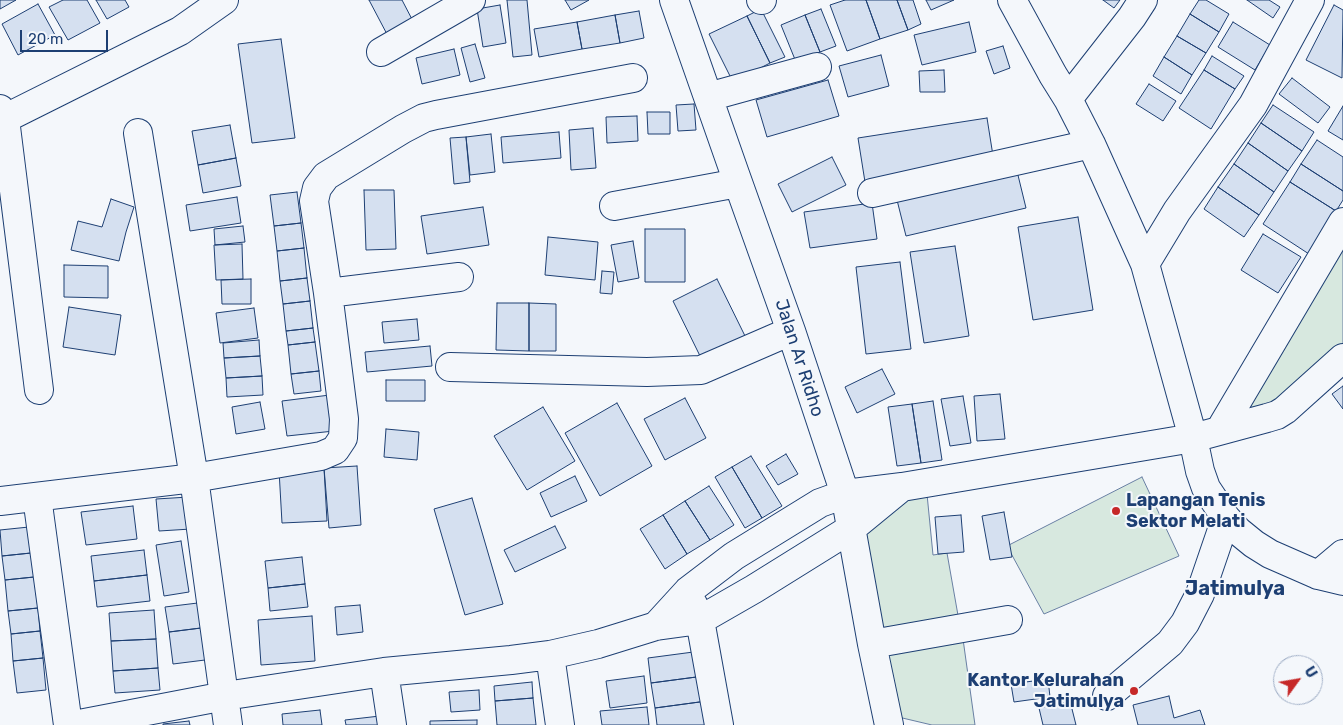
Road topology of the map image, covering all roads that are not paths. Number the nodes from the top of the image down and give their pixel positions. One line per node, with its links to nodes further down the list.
1 (224, 0): 12 (street)
2 (471, 0): 7 (street)
3 (674, 0): 10 (street, Jalan Ar Ridho)
4 (1012, 0): 11 (street)
5 (1143, 0): 11 (street)
6 (1310, 0): 19 (street)
7 (381, 52)
8 (817, 67): 10 (street)
9 (633, 78): 21 (street)
10 (708, 97): 15 (street, Jalan Ar Ridho)
11 (1068, 99): 14 (street)
12 (2, 116): 25 (street)
13 (138, 134): 28 (street)
14 (1091, 144): 16 (street); 19 (street)
15 (738, 183): 17 (street); 22 (street, Jalan Ar Ridho)
16 (872, 193)
17 (614, 206)
18 (1343, 222): 26 (street)
19 (1145, 264): 27 (street)
20 (459, 277): 21 (street)
21 (328, 293): 28 (street)
22 (791, 331): 24 (street); 30 (street, Jalan Ar Ridho)
23 (1343, 358): 26 (street)
24 (450, 367)
25 (39, 390)
26 (1220, 430): 27 (street)
27 (1193, 438): 29 (street); 33 (street)
28 (194, 478): 31 (street); 44 (street)
29 (902, 487): 30 (street); 34 (street)
30 (845, 494): 34 (street, Jalan Ar Ridho); 37 (street)
31 (37, 497): 32 (street); 47 (street)
32 (0, 501)
33 (1226, 518): 36 (street); 45 (street)
34 (852, 528): 38 (street); 41 (street, Jalan Ar Ridho)
35 (1343, 554): 36 (street)
36 (1330, 578)
37 (688, 592): 38 (street); 40 (street)
38 (700, 620): 40 (street); 52 (street)
39 (1008, 620): 41 (street)
40 (656, 626): 42 (street)
41 (872, 644): 46 (street, Jalan Ar Ridho)
42 (550, 655): 43 (street); 51 (street)
43 (384, 672): 44 (street); 50 (street)
44 (225, 696): 48 (street); 49 (street)
45 (1107, 696)
46 (892, 724)
47 (68, 725)
48 (74, 725)
49 (228, 725)
50 (392, 725)
51 (560, 725)
52 (718, 725)

